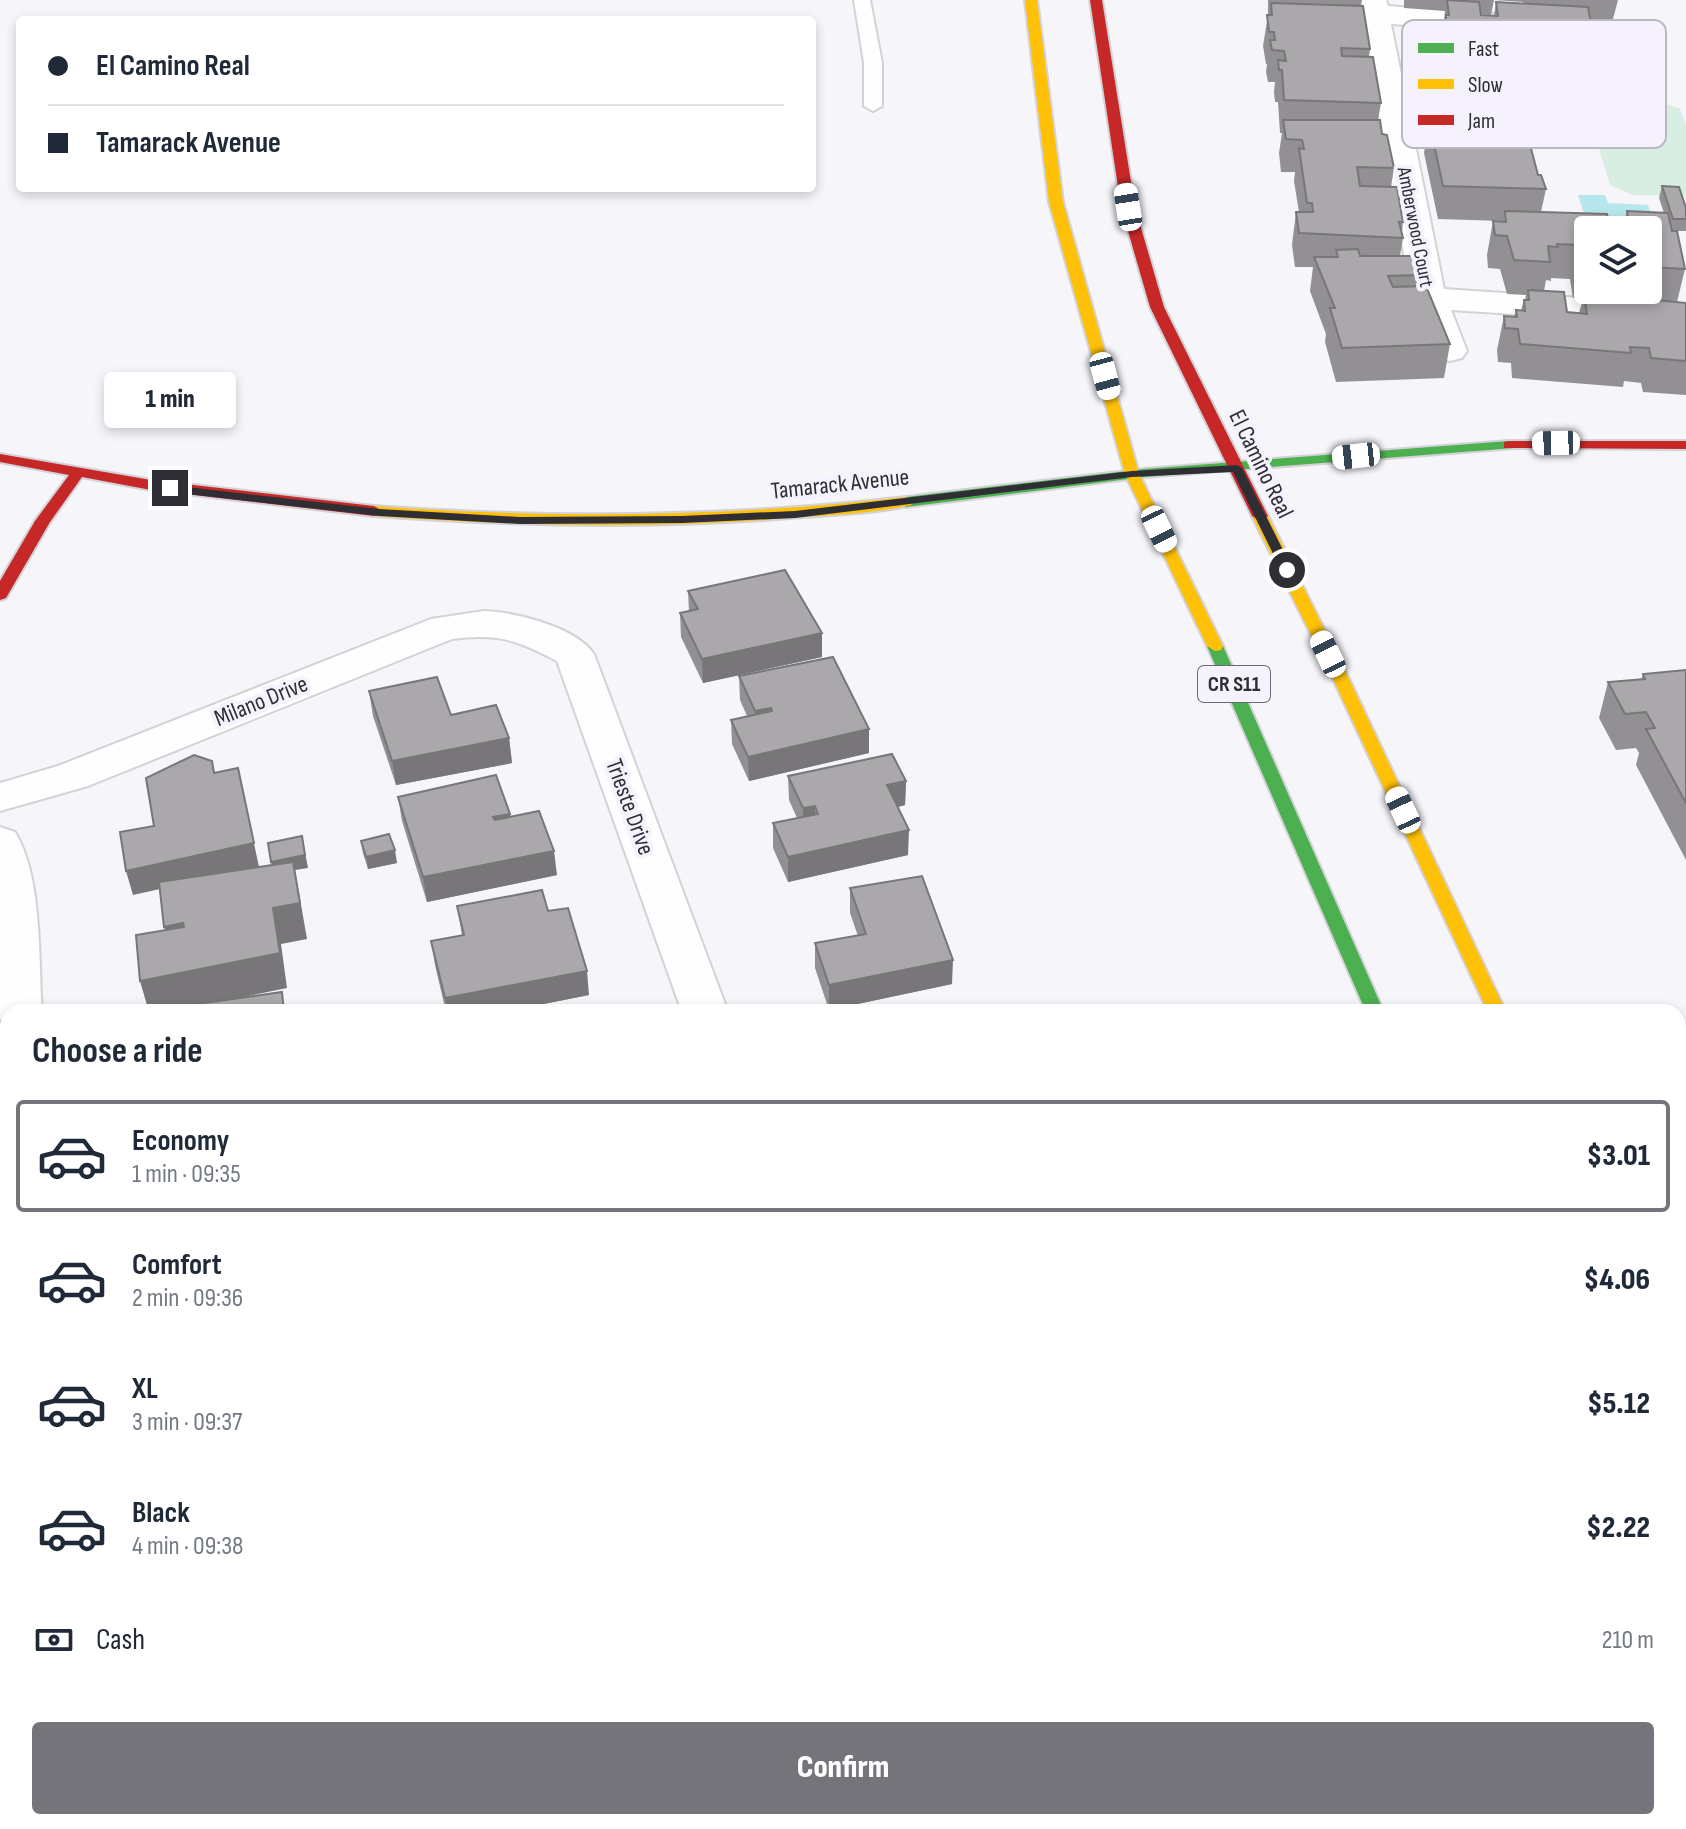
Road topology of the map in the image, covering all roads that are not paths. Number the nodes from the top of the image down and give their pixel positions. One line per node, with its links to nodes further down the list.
1 (862, 0): 6 (lane)
2 (1031, 0): 14 (main road, CR S11)
3 (1096, 0): 12 (main road, El Camino Real)
4 (1373, 7): 5 (street, Amberwood Court); 7 (street, Amberwood Court)
5 (1510, 20)
6 (873, 106)
7 (1429, 298): 8 (street, Amberwood Court); 9 (street, Amberwood Court)
8 (1686, 315)
9 (1450, 351)
10 (1686, 445): 12 (main road, Tamarack Avenue)
11 (0, 458): 13 (main road, Tamarack Avenue)
12 (1237, 468): 14 (main road, Tamarack Avenue); 22 (main road, El Camino Real)
13 (77, 474): 14 (main road, Tamarack Avenue); 15 (main road)
14 (1132, 474): 21 (main road, CR S11)
15 (0, 595)
16 (525, 628): 17 (street, Milano Drive); 20 (street, Trieste Drive)
17 (0, 797)
18 (0, 842): 19 (street)
19 (19, 1004)
20 (702, 1004)
21 (1372, 1004)
22 (1493, 1004)

